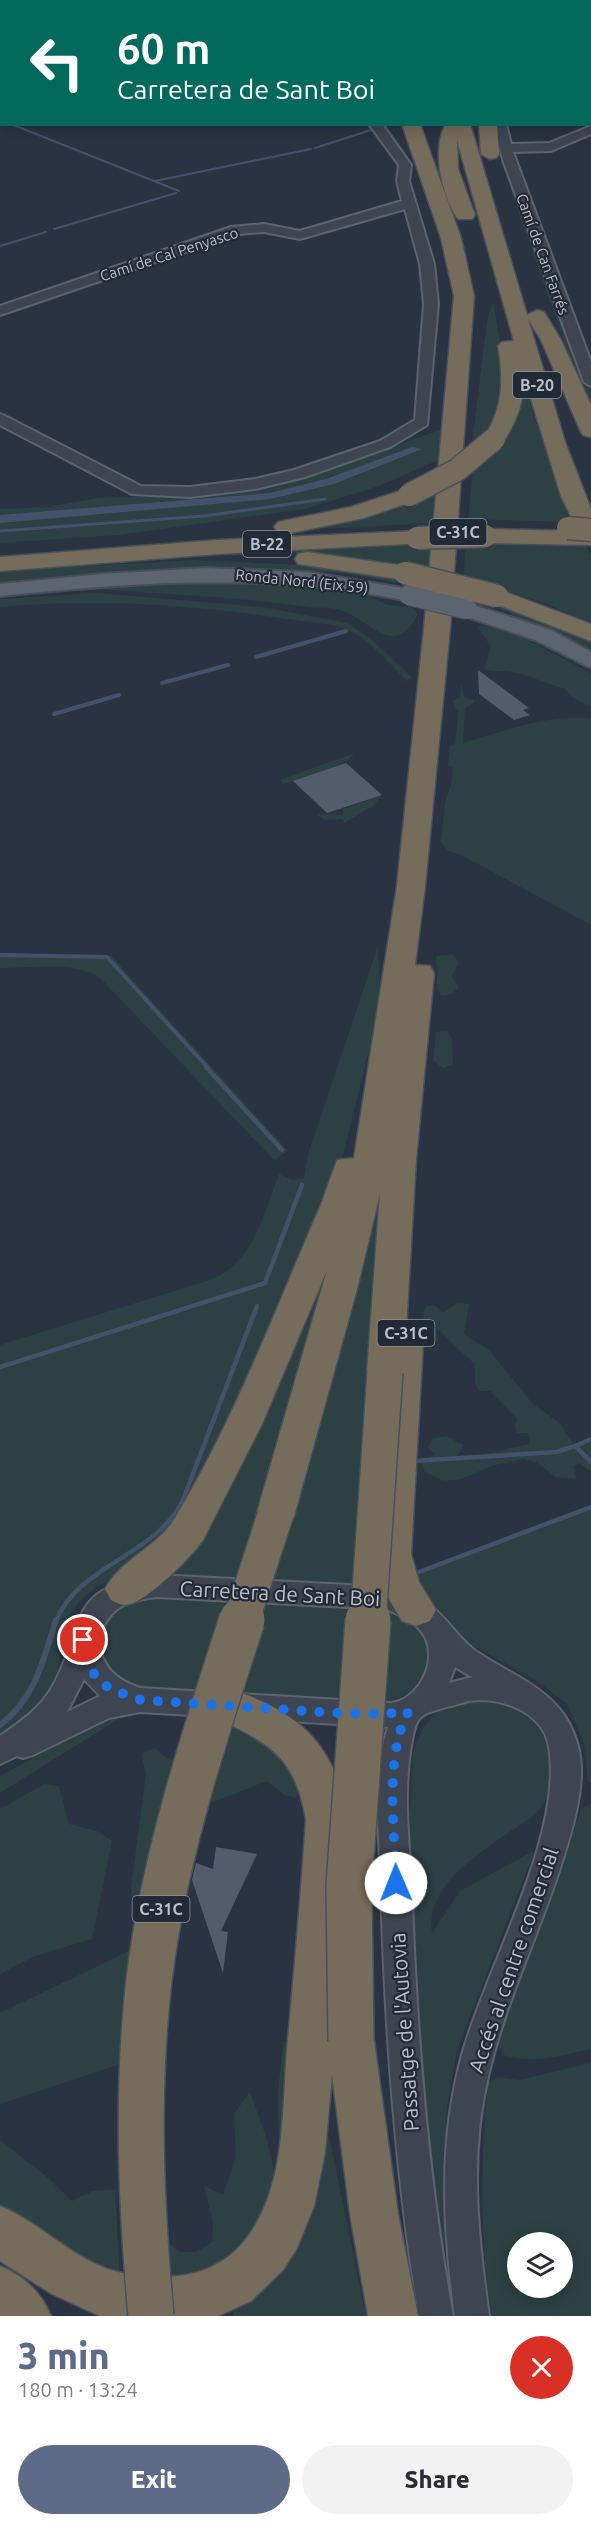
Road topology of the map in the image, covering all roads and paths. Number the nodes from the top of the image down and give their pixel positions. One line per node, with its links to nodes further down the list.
1 (376, 126): 12 (street)
2 (404, 126): 16 (highway)
3 (412, 126): 16 (highway, C-31C)
4 (422, 126): 16 (highway, C-31C)
5 (456, 126): 14 (highway); 15 (highway, B-20)
6 (480, 126): 10 (highway)
7 (489, 126): 10 (highway)
8 (500, 126): 10 (street, Camí de Can Farrés)
9 (591, 130): 10 (street)
10 (501, 154): 11 (highway); 18 (street, Camí de Can Farrés)
11 (498, 185)
12 (410, 203): 17 (street, Camí de Cal Penyasco); 19 (street)
13 (504, 205): 15 (highway, B-20)
14 (470, 233)
15 (505, 236): 22 (highway, B-20); 24 (highway, bridge)
16 (472, 288): 32 (highway, C-31C)
17 (0, 311)
18 (591, 382)
19 (0, 419)
20 (591, 429): 21 (highway, B-20)
21 (591, 486)
22 (583, 533): 23 (highway, B-22, bridge)
23 (418, 534): 24 (highway, B-22); 26 (highway, B-22)
24 (172, 540): 25 (highway, B-22)
25 (0, 552)
26 (116, 556): 27 (highway, B-22); 28 (highway)
27 (0, 564)
28 (407, 584): 29 (main road, Ronda Nord (Eix 59)); 30 (highway, bridge); 31 (main road, Ronda Nord (Eix 59), bridge)
29 (0, 590)
30 (591, 633)
31 (591, 661)
32 (401, 1041): 33 (highway); 34 (highway, C-31C); 45 (highway, C-31C, bridge); 46 (highway, C-31C, bridge)
33 (125, 1589): 34 (street, Carretera de Sant Boi); 35 (street, Carretera de Sant Boi)
34 (424, 1618): 36 (street, Accés al centre comercial); 39 (street)
35 (83, 1640): 37 (street); 40 (street, Carretera de Sant Boi)
36 (522, 1695): 39 (street, Accés al centre comercial); 48 (street, Accés al centre comercial)
37 (141, 1700): 38 (street); 41 (street)
38 (231, 1706): 39 (street); 42 (highway)
39 (413, 1707): 47 (street, Passatge de l'Autovia)
40 (0, 1752)
41 (0, 1758)
42 (0, 2230)
43 (0, 2291): 44 (highway)
44 (26, 2316)
45 (152, 2316)
46 (393, 2316)
47 (436, 2316)
48 (472, 2316)

